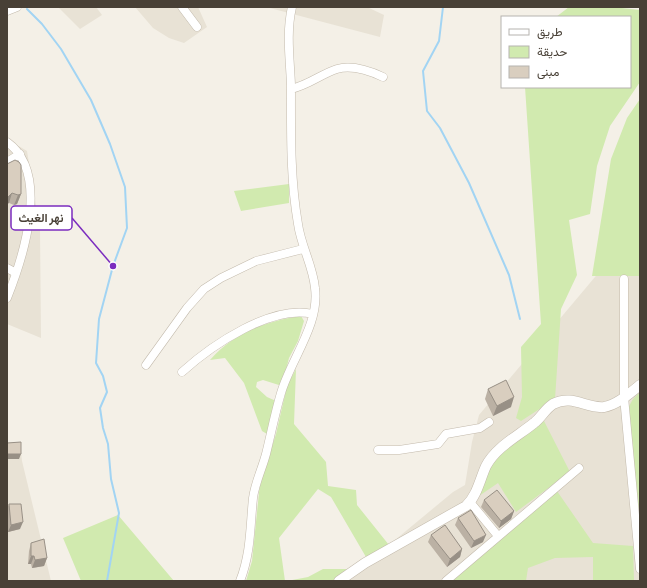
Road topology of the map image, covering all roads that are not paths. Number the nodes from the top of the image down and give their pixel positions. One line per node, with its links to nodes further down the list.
1 (18, 7): 4 (street)
2 (182, 7): 5 (street)
3 (292, 7): 7 (street)
4 (7, 12)
5 (197, 27)
6 (383, 77): 7 (street)
7 (291, 89): 11 (street)
8 (7, 142): 9 (street)
9 (20, 154): 10 (street); 13 (street)
10 (7, 162)
11 (303, 249): 16 (street); 17 (street)
12 (7, 268): 13 (street)
13 (16, 273): 15 (street)
14 (624, 279): 20 (street)
15 (7, 298)
16 (313, 314): 18 (street); 27 (street)
17 (146, 365)
18 (182, 372)
19 (640, 385): 20 (street)
20 (624, 397): 24 (street); 26 (street)
21 (489, 422): 22 (street)
22 (378, 450)
23 (579, 468): 25 (street)
24 (470, 502): 25 (street); 28 (street)
25 (498, 536): 29 (street)
26 (640, 569)
27 (240, 581)
28 (339, 581)
29 (446, 581)

